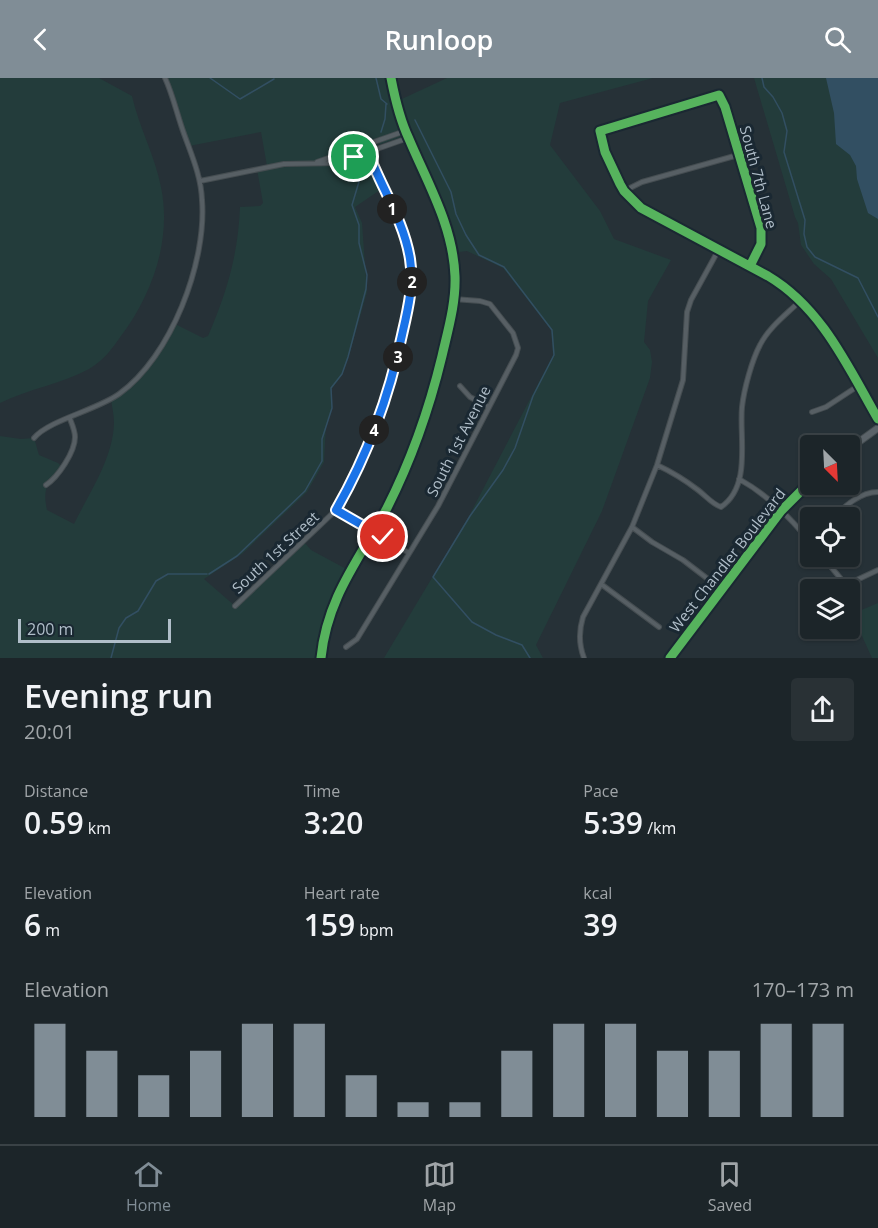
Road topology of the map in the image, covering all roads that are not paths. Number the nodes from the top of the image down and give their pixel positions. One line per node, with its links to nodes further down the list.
1 (165, 78): 9 (street)
2 (392, 78): 3 (street)
3 (405, 130): 4 (street); 5 (street)
4 (408, 138): 6 (street); 13 (street)
5 (366, 145): 6 (street, South 1st Street); 8 (street)
6 (368, 152): 8 (street); 30 (street, South 1st Street)
7 (738, 155): 10 (street); 10 (street, South 7th Lane); 12 (street, South 7th Lane)
8 (314, 163): 9 (street)
9 (200, 181): 19 (street)
10 (624, 191): 11 (street)
11 (718, 249): 12 (street); 24 (street)
12 (750, 266): 14 (street)
13 (454, 299): 17 (street, South 1st Avenue); 34 (street)
14 (801, 300): 16 (street); 25 (street)
15 (460, 386): 17 (street)
16 (858, 386): 18 (street); 20 (street)
17 (489, 407): 35 (street, South 1st Avenue)
18 (812, 412)
19 (70, 418): 22 (street); 26 (street)
20 (878, 419)
21 (878, 428): 23 (main road)
22 (34, 438)
23 (860, 441)
24 (657, 465): 25 (street); 32 (street)
25 (739, 479): 31 (street)
26 (46, 485)
27 (800, 492): 31 (main road, West Chandler Boulevard)
28 (878, 492): 29 (street)
29 (845, 507)
30 (336, 510): 34 (street); 40 (street, South 1st Street)
31 (781, 511): 33 (street); 39 (main road, West Chandler Boulevard)
32 (632, 527): 38 (street); 39 (street)
33 (800, 530)
34 (374, 532): 35 (street); 43 (street)
35 (409, 553): 42 (street, South 1st Avenue)
36 (831, 567): 37 (street)
37 (878, 570)
38 (601, 584): 41 (street); 44 (street)
39 (722, 589): 45 (main road, West Chandler Boulevard)
40 (235, 606)
41 (659, 627)
42 (346, 647)
43 (321, 658)
44 (584, 658)
45 (670, 658)

